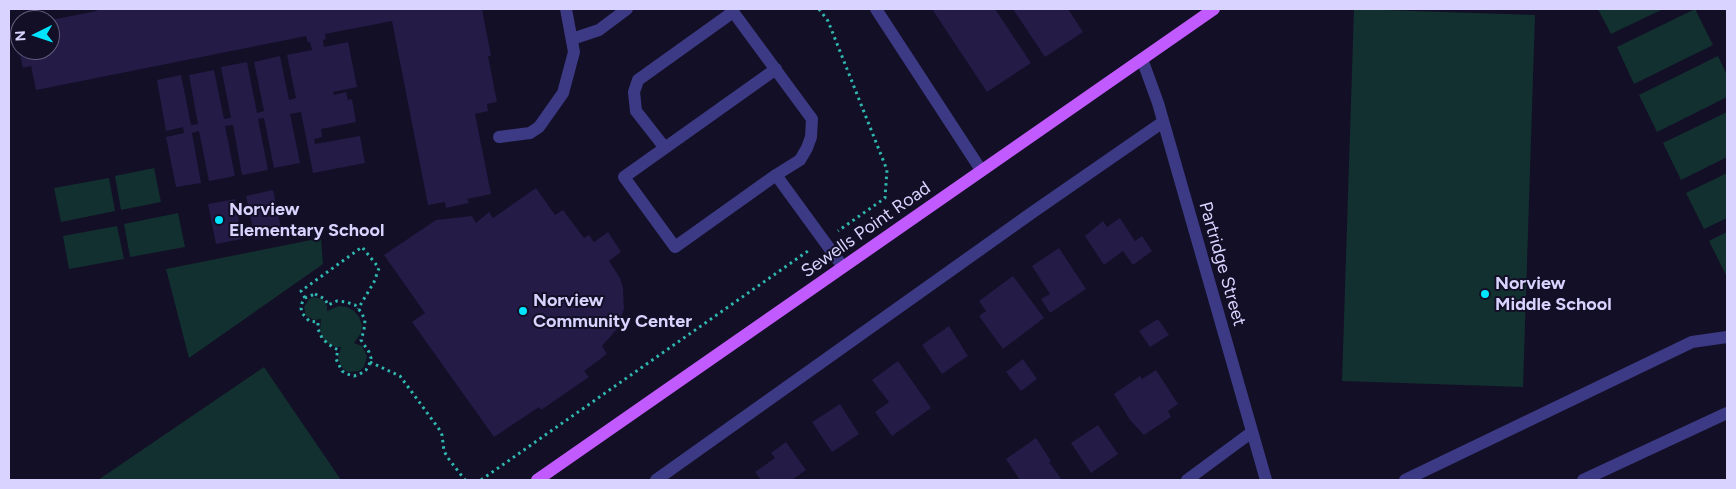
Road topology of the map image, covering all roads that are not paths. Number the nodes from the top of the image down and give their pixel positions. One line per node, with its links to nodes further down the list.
1 (566, 9): 6 (street)
2 (627, 9): 6 (street)
3 (876, 9): 12 (street)
4 (1214, 9): 7 (main road, Sewells Point Road)
5 (732, 10): 8 (street); 11 (street)
6 (572, 39): 10 (street)
7 (1142, 59): 9 (street, Partridge Street); 12 (main road, Sewells Point Road)
8 (776, 69): 11 (street); 13 (street)
9 (1163, 122): 17 (street, Partridge Street); 20 (street)
10 (499, 137)
11 (665, 148): 13 (street)
12 (982, 170): 14 (main road, Sewells Point Road)
13 (776, 175): 14 (street)
14 (843, 267): 19 (main road, Sewells Point Road)
15 (1727, 337): 23 (street)
16 (1727, 413): 18 (street)
17 (1252, 432): 21 (street); 22 (street, Partridge Street)
18 (1590, 479)
19 (537, 480)
20 (656, 480)
21 (1187, 480)
22 (1266, 480)
23 (1405, 480)

